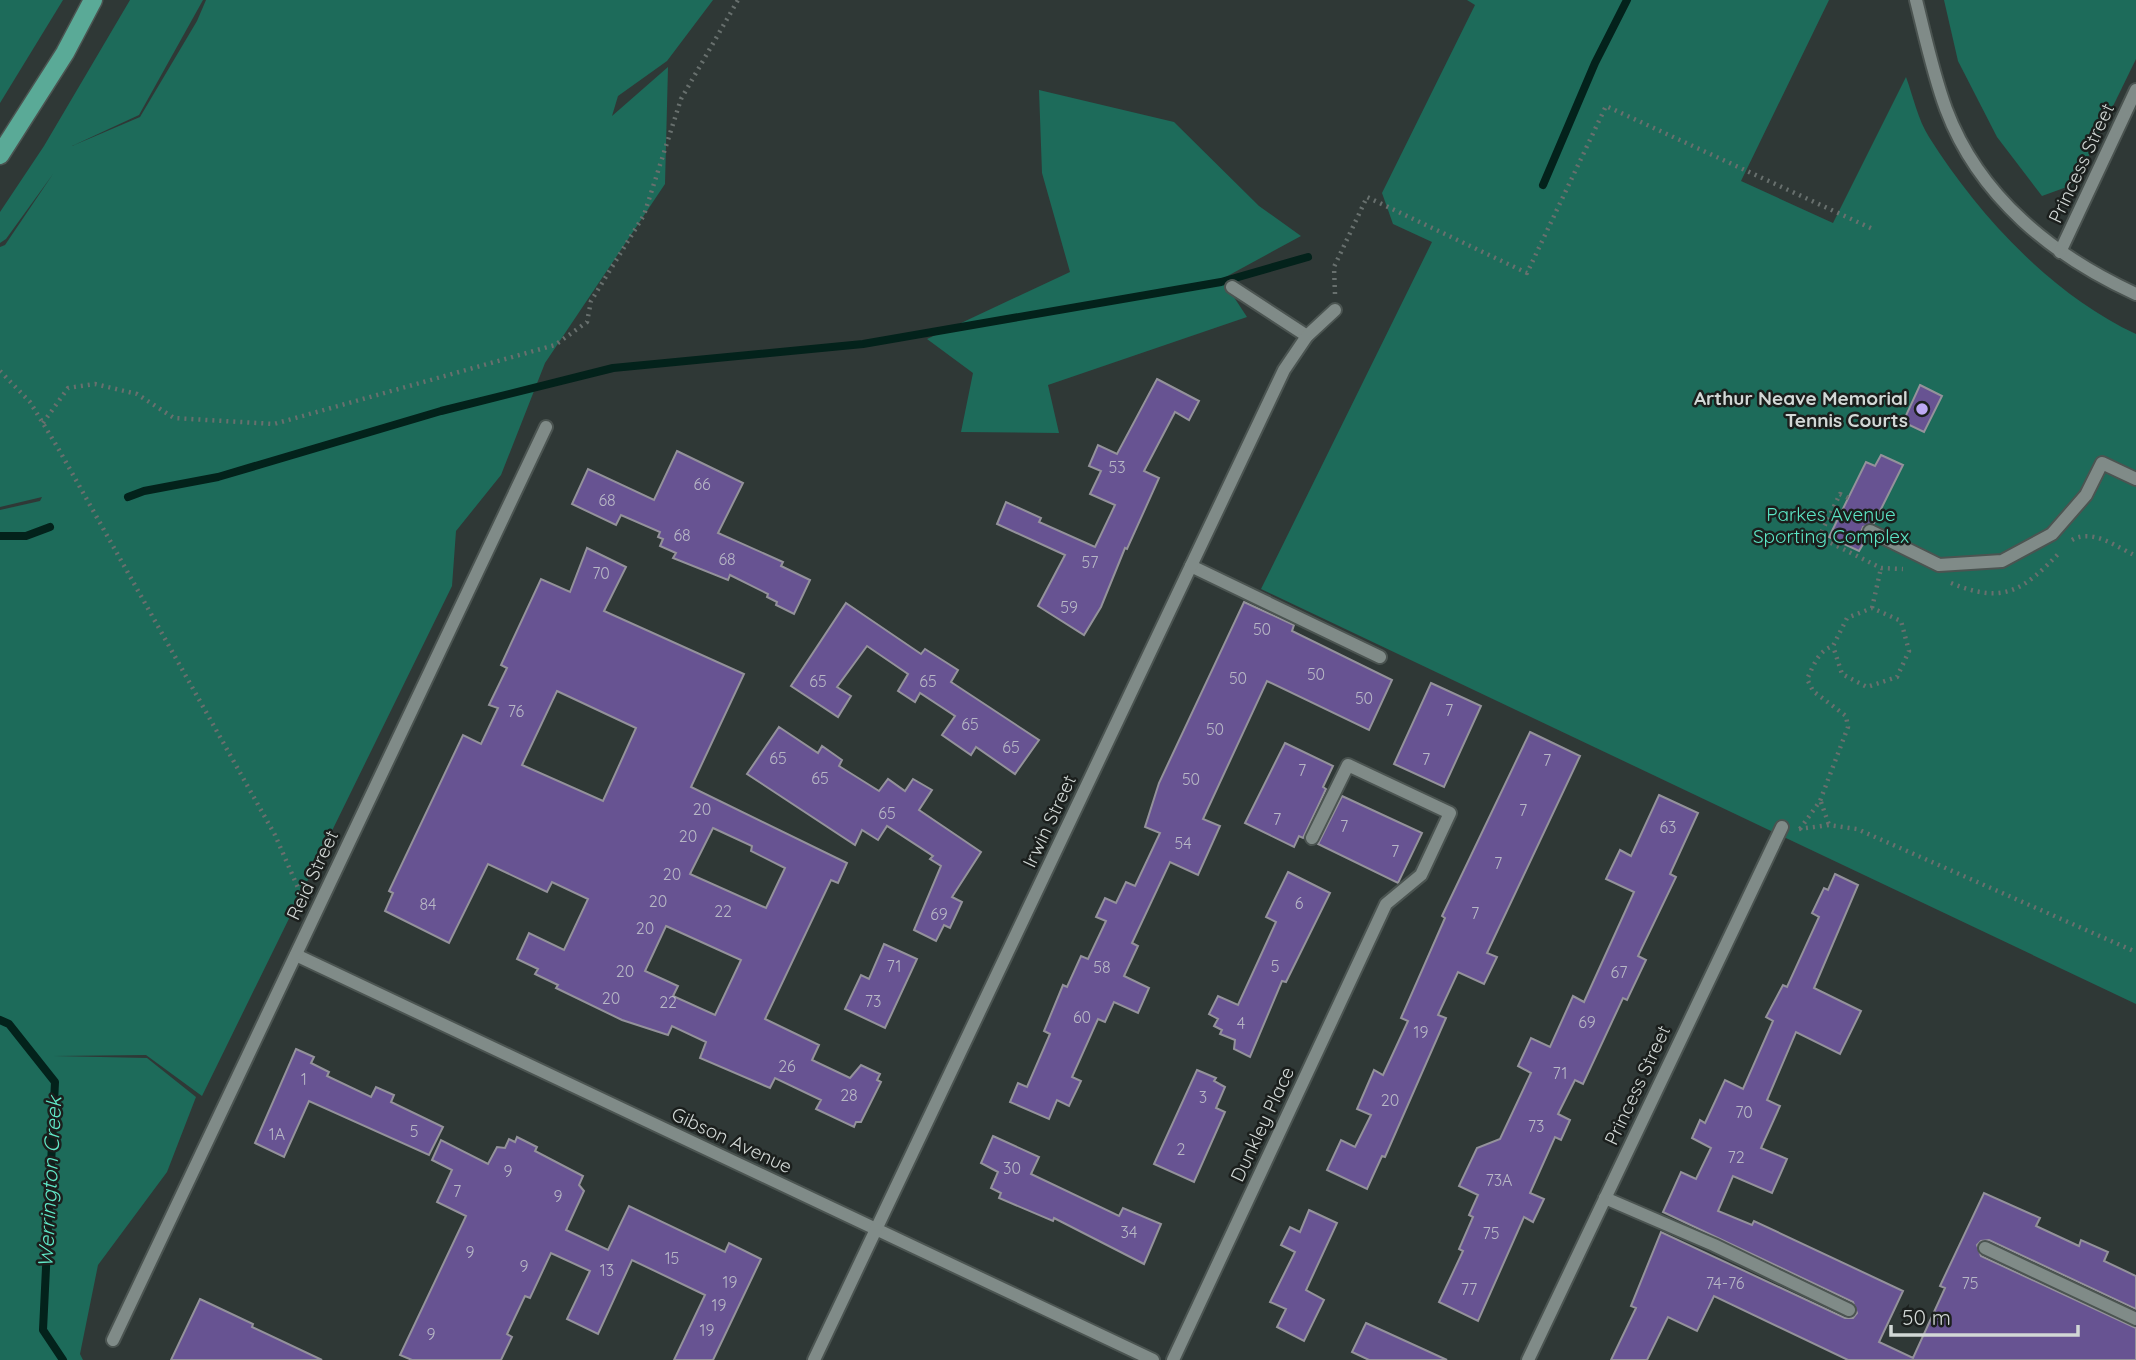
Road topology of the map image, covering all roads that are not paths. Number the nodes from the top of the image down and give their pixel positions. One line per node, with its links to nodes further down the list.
1 (93, 0): 4 (main road)
2 (1916, 0): 5 (street)
3 (2136, 90): 5 (street, Princess Street)
4 (0, 155)
5 (2060, 252): 7 (street)
6 (1232, 287): 9 (street)
7 (2136, 294)
8 (1335, 310): 9 (street, Irwin Street)
9 (1307, 336): 13 (street, Irwin Street)
10 (546, 427): 17 (street, Reid Street)
11 (2136, 479): 12 (street)
12 (1870, 531)
13 (1191, 566): 14 (street); 19 (street, Irwin Street)
14 (1380, 657)
15 (1782, 827): 18 (street, Princess Street)
16 (1312, 838): 26 (street, Dunkley Place)
17 (296, 955): 19 (street, Gibson Avenue); 23 (street, Reid Street)
18 (1605, 1198): 21 (street); 27 (street, Princess Street)
19 (876, 1229): 24 (street, Irwin Street); 25 (street, Gibson Avenue)
20 (1985, 1248): 22 (street)
21 (1849, 1310)
22 (2136, 1319)
23 (113, 1340)
24 (814, 1360)
25 (1153, 1360)
26 (1173, 1360)
27 (1528, 1360)

